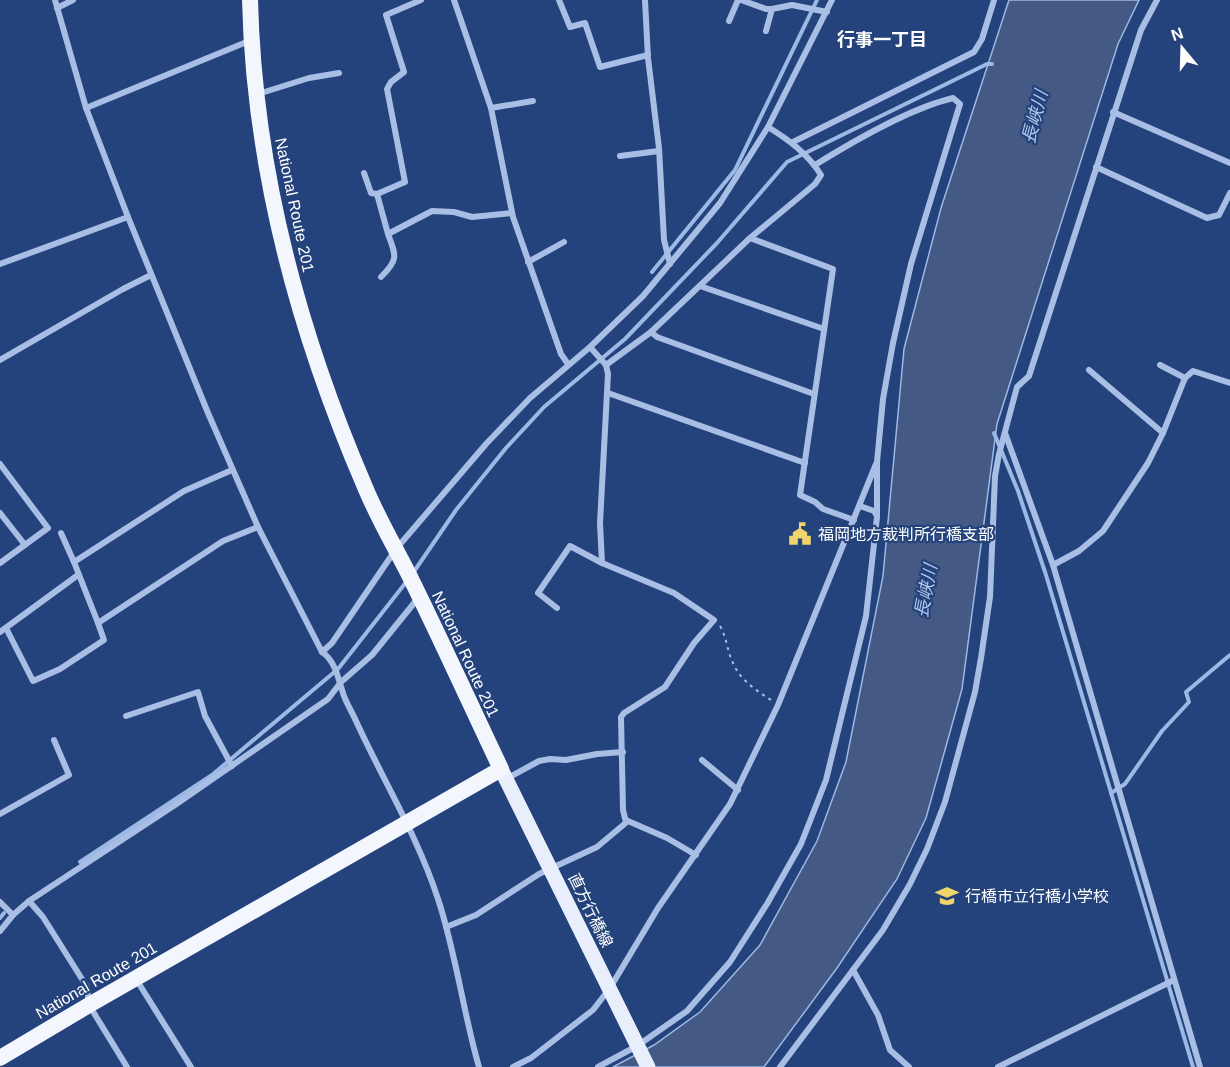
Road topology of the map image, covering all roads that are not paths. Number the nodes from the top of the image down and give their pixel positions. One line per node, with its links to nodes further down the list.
1 (55, 0): 12 (street)
2 (73, 0): 12 (street)
3 (250, 0): 17 (highway, National Route 201)
4 (421, 0): 34 (street)
5 (454, 0): 23 (street)
6 (560, 0): 18 (street)
7 (645, 0): 18 (street)
8 (740, 0): 13 (street); 15 (street)
9 (832, 0): 14 (street)
10 (994, 0): 26 (street)
11 (1157, 0): 24 (street)
12 (57, 8): 22 (street)
13 (772, 9): 14 (street); 16 (street)
14 (826, 12): 25 (street)
15 (729, 21)
16 (766, 31)
17 (251, 41): 20 (highway, National Route 201); 22 (street)
18 (648, 56): 27 (street)
19 (339, 73): 20 (street)
20 (257, 94): 71 (highway, National Route 201)
21 (533, 101): 23 (street)
22 (86, 108): 36 (street)
23 (490, 108): 35 (street)
24 (1113, 112): 29 (street); 31 (street)
25 (768, 127): 26 (street); 42 (street)
26 (796, 145): 30 (street)
27 (659, 151): 28 (street); 42 (street)
28 (620, 156)
29 (1230, 163)
30 (814, 165): 38 (street); 60 (street)
31 (1096, 167): 33 (street); 58 (street)
32 (364, 173): 34 (street)
33 (1230, 192)
34 (376, 194): 37 (street)
35 (512, 213): 37 (street); 40 (street)
36 (128, 217): 41 (street); 43 (street)
37 (388, 234): 44 (street)
38 (750, 238): 45 (street); 46 (street)
39 (564, 242): 40 (street)
40 (528, 262): 50 (street)
41 (0, 264)
42 (670, 264): 48 (street)
43 (151, 275): 49 (street); 63 (street)
44 (381, 277)
45 (700, 286): 46 (street); 47 (street)
46 (824, 329): 57 (street)
47 (651, 332): 51 (street); 57 (street)
48 (592, 349): 50 (street); 51 (street)
49 (0, 360)
50 (568, 364): 71 (street)
51 (606, 364): 56 (street)
52 (1160, 365): 54 (street)
53 (1089, 370): 59 (street)
54 (1185, 378): 55 (street); 59 (street)
55 (1230, 383)
56 (608, 393): 61 (street); 74 (street)
57 (814, 394): 61 (street)
58 (1005, 432): 75 (street); 100 (street)
59 (1163, 433): 75 (street)
60 (877, 462): 64 (street); 66 (street)
61 (805, 463): 67 (street)
62 (0, 464): 70 (street)
63 (232, 470): 68 (street); 72 (street)
64 (860, 506): 66 (street); 67 (street)
65 (0, 513): 70 (street)
66 (877, 517): 105 (street)
67 (854, 520): 89 (street)
68 (258, 527): 79 (street); 81 (street)
69 (61, 533): 72 (street)
70 (25, 545): 73 (street)
71 (397, 551): 77 (highway, National Route 201); 81 (street)
72 (74, 562): 76 (street)
73 (0, 563)
74 (602, 563): 78 (street); 85 (street)
75 (1053, 565): 102 (street)
76 (78, 575): 79 (street); 80 (street)
77 (417, 592): 82 (street); 88 (highway, National Route 201)
78 (557, 608)
79 (98, 623): 80 (street)
80 (3, 630)
81 (324, 653): 82 (street)
82 (340, 680): 87 (street); 92 (street)
83 (126, 716): 87 (street)
84 (54, 740): 90 (street)
85 (623, 752): 88 (street); 91 (street)
86 (702, 760): 89 (street)
87 (232, 766): 95 (street)
88 (504, 774): 92 (highway, National Route 201); 94 (main road, 直方行橋線)
89 (738, 789): 93 (street)
90 (0, 814)
91 (626, 822): 93 (street); 94 (street)
92 (407, 825): 98 (street); 101 (highway, National Route 201)
93 (696, 855): 103 (street)
94 (551, 870): 98 (street); 103 (main road, 直方行橋線)
95 (29, 901): 97 (street); 104 (street)
96 (0, 904): 97 (street)
97 (13, 915): 99 (street)
98 (446, 927): 109 (street)
99 (0, 931)
100 (852, 970): 113 (street); 114 (street)
101 (135, 978): 104 (highway, National Route 201); 108 (street)
102 (1174, 980): 115 (street); 116 (street)
103 (610, 988): 105 (main road, 直方行橋線); 110 (street)
104 (89, 1005): 106 (highway, National Route 201); 107 (street)
105 (639, 1048): 111 (street); 112 (main road, 直方行橋線)
106 (0, 1058)
107 (127, 1067)
108 (191, 1067)
109 (479, 1067)
110 (513, 1067)
111 (598, 1067)
112 (648, 1067)
113 (780, 1067)
114 (909, 1067)
115 (998, 1067)
116 (1200, 1067)

